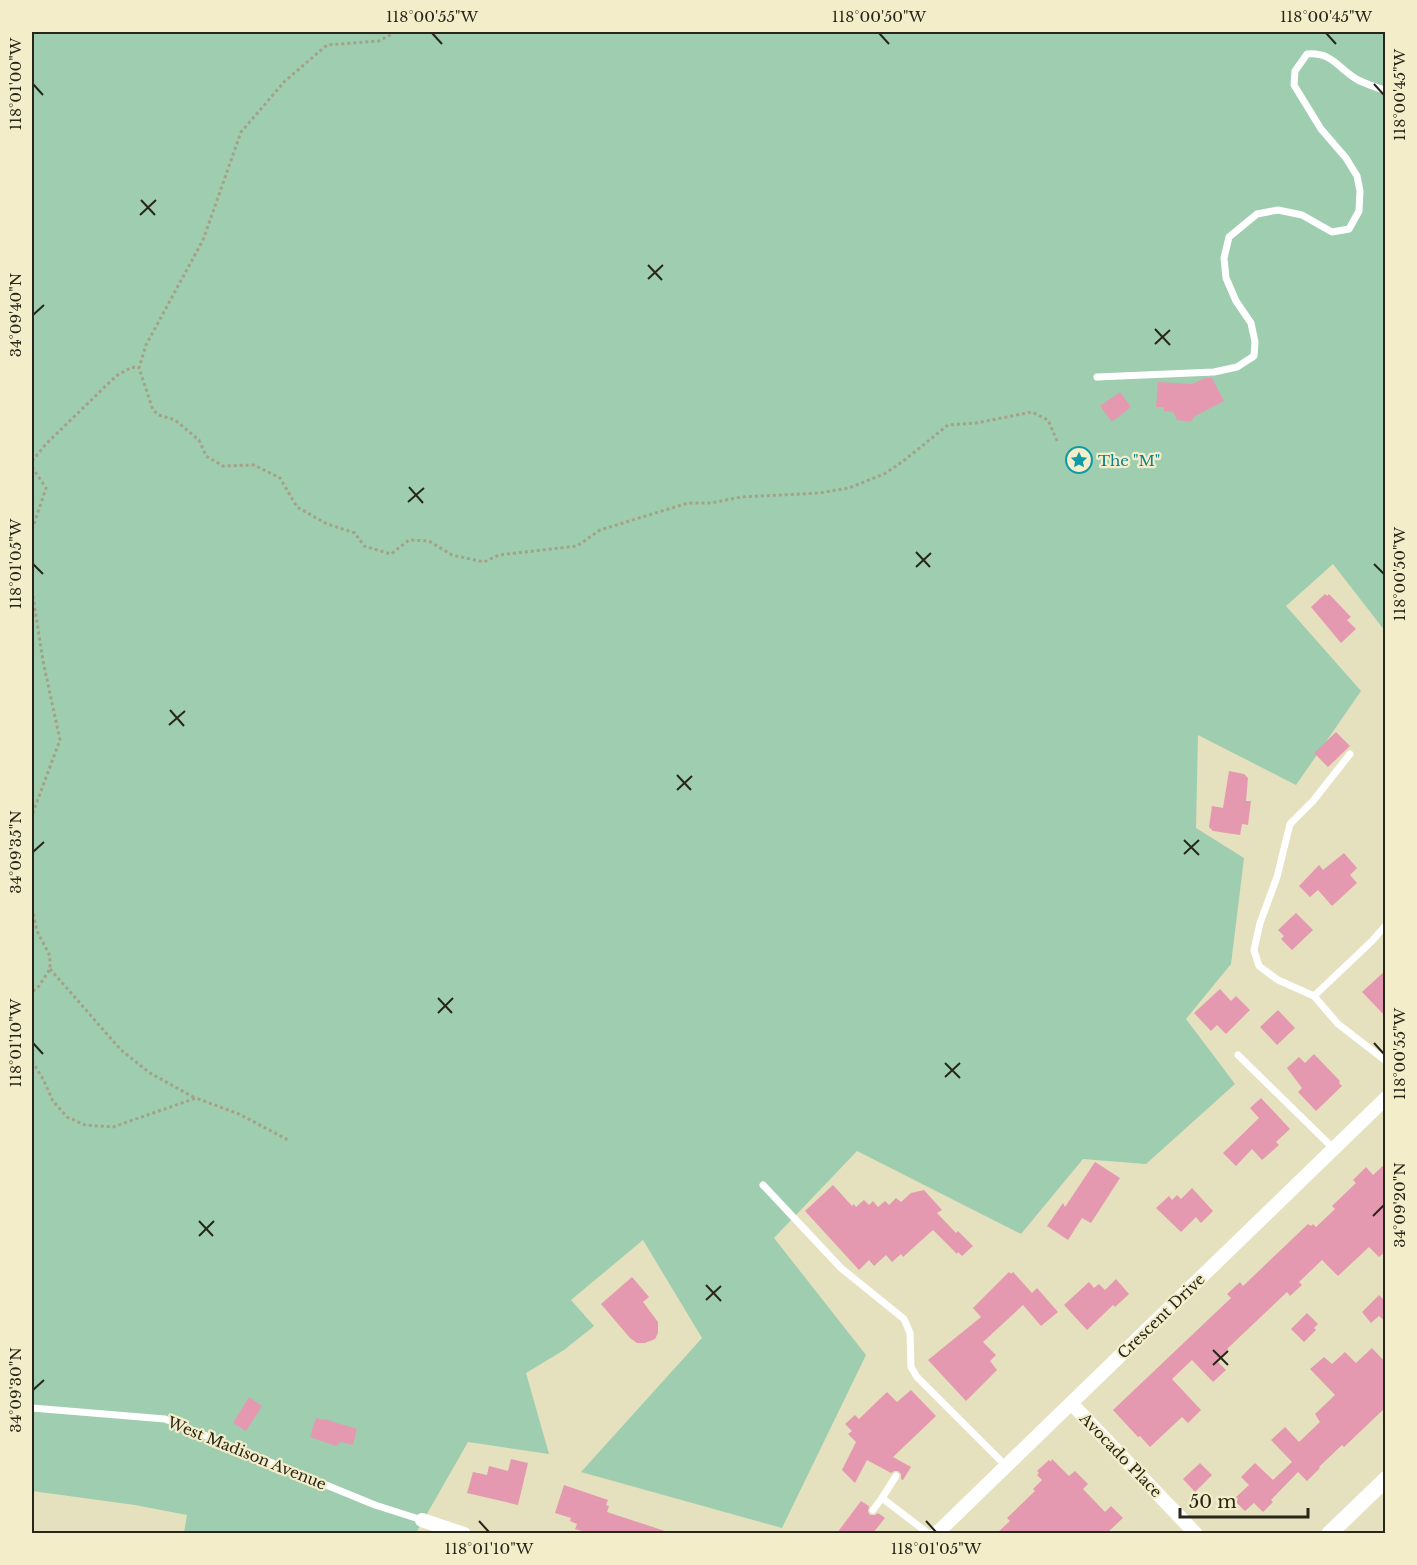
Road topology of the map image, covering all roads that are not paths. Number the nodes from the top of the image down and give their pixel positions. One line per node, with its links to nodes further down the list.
1 (1386, 91): 2 (lane)
2 (1096, 377)
3 (1350, 754): 5 (lane)
4 (1386, 925): 5 (lane)
5 (1314, 996): 7 (lane)
6 (1238, 1054): 9 (lane)
7 (1386, 1061)
8 (1386, 1098): 9 (street, Crescent Drive)
9 (1333, 1148): 11 (street, Crescent Drive)
10 (763, 1185): 13 (lane)
11 (1071, 1403): 13 (street, Crescent Drive); 22 (street, Avocado Place)
12 (32, 1408): 18 (lane, West Madison Avenue)
13 (1006, 1466): 21 (street, Crescent Drive)
14 (896, 1476): 16 (lane)
15 (1386, 1479): 23 (street)
16 (882, 1498): 17 (lane); 20 (lane)
17 (873, 1510)
18 (422, 1520): 19 (street)
19 (464, 1533)
20 (929, 1533)
21 (936, 1533)
22 (1196, 1533)
23 (1329, 1533)

